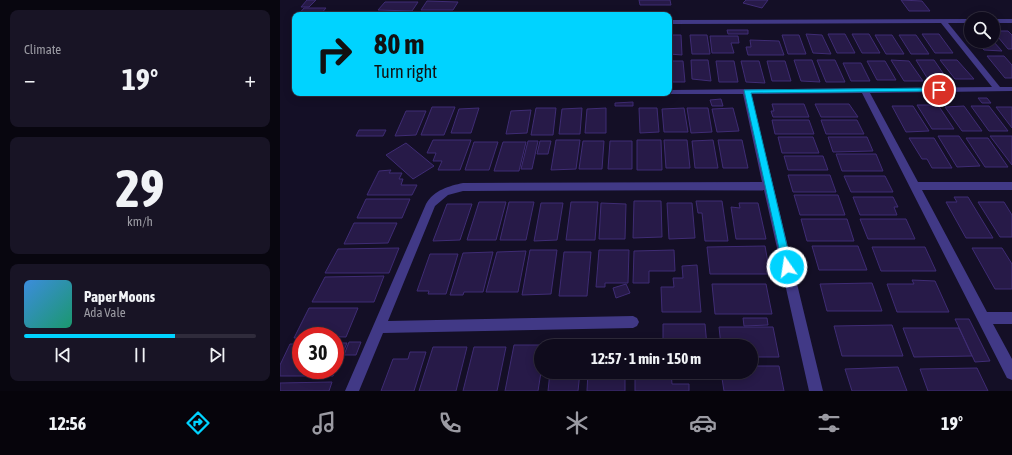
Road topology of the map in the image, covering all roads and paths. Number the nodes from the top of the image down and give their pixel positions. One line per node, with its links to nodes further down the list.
1 (943, 21): 2 (street); 5 (street); 6 (street)
2 (964, 21)
3 (1000, 21): 4 (street)
4 (1012, 21)
5 (672, 22)
6 (998, 89): 7 (street); 8 (street)
7 (1012, 89)
8 (865, 90): 9 (street); 12 (street)
9 (746, 91): 10 (street); 11 (street)
10 (672, 92)
11 (767, 186): 17 (street); 20 (street)
12 (915, 186): 13 (street); 14 (street)
13 (1012, 186)
14 (983, 318): 15 (street); 18 (street)
15 (1012, 318)
16 (634, 322): 17 (street)
17 (378, 327): 19 (street)
18 (1012, 373)
19 (352, 391)
20 (816, 391)

